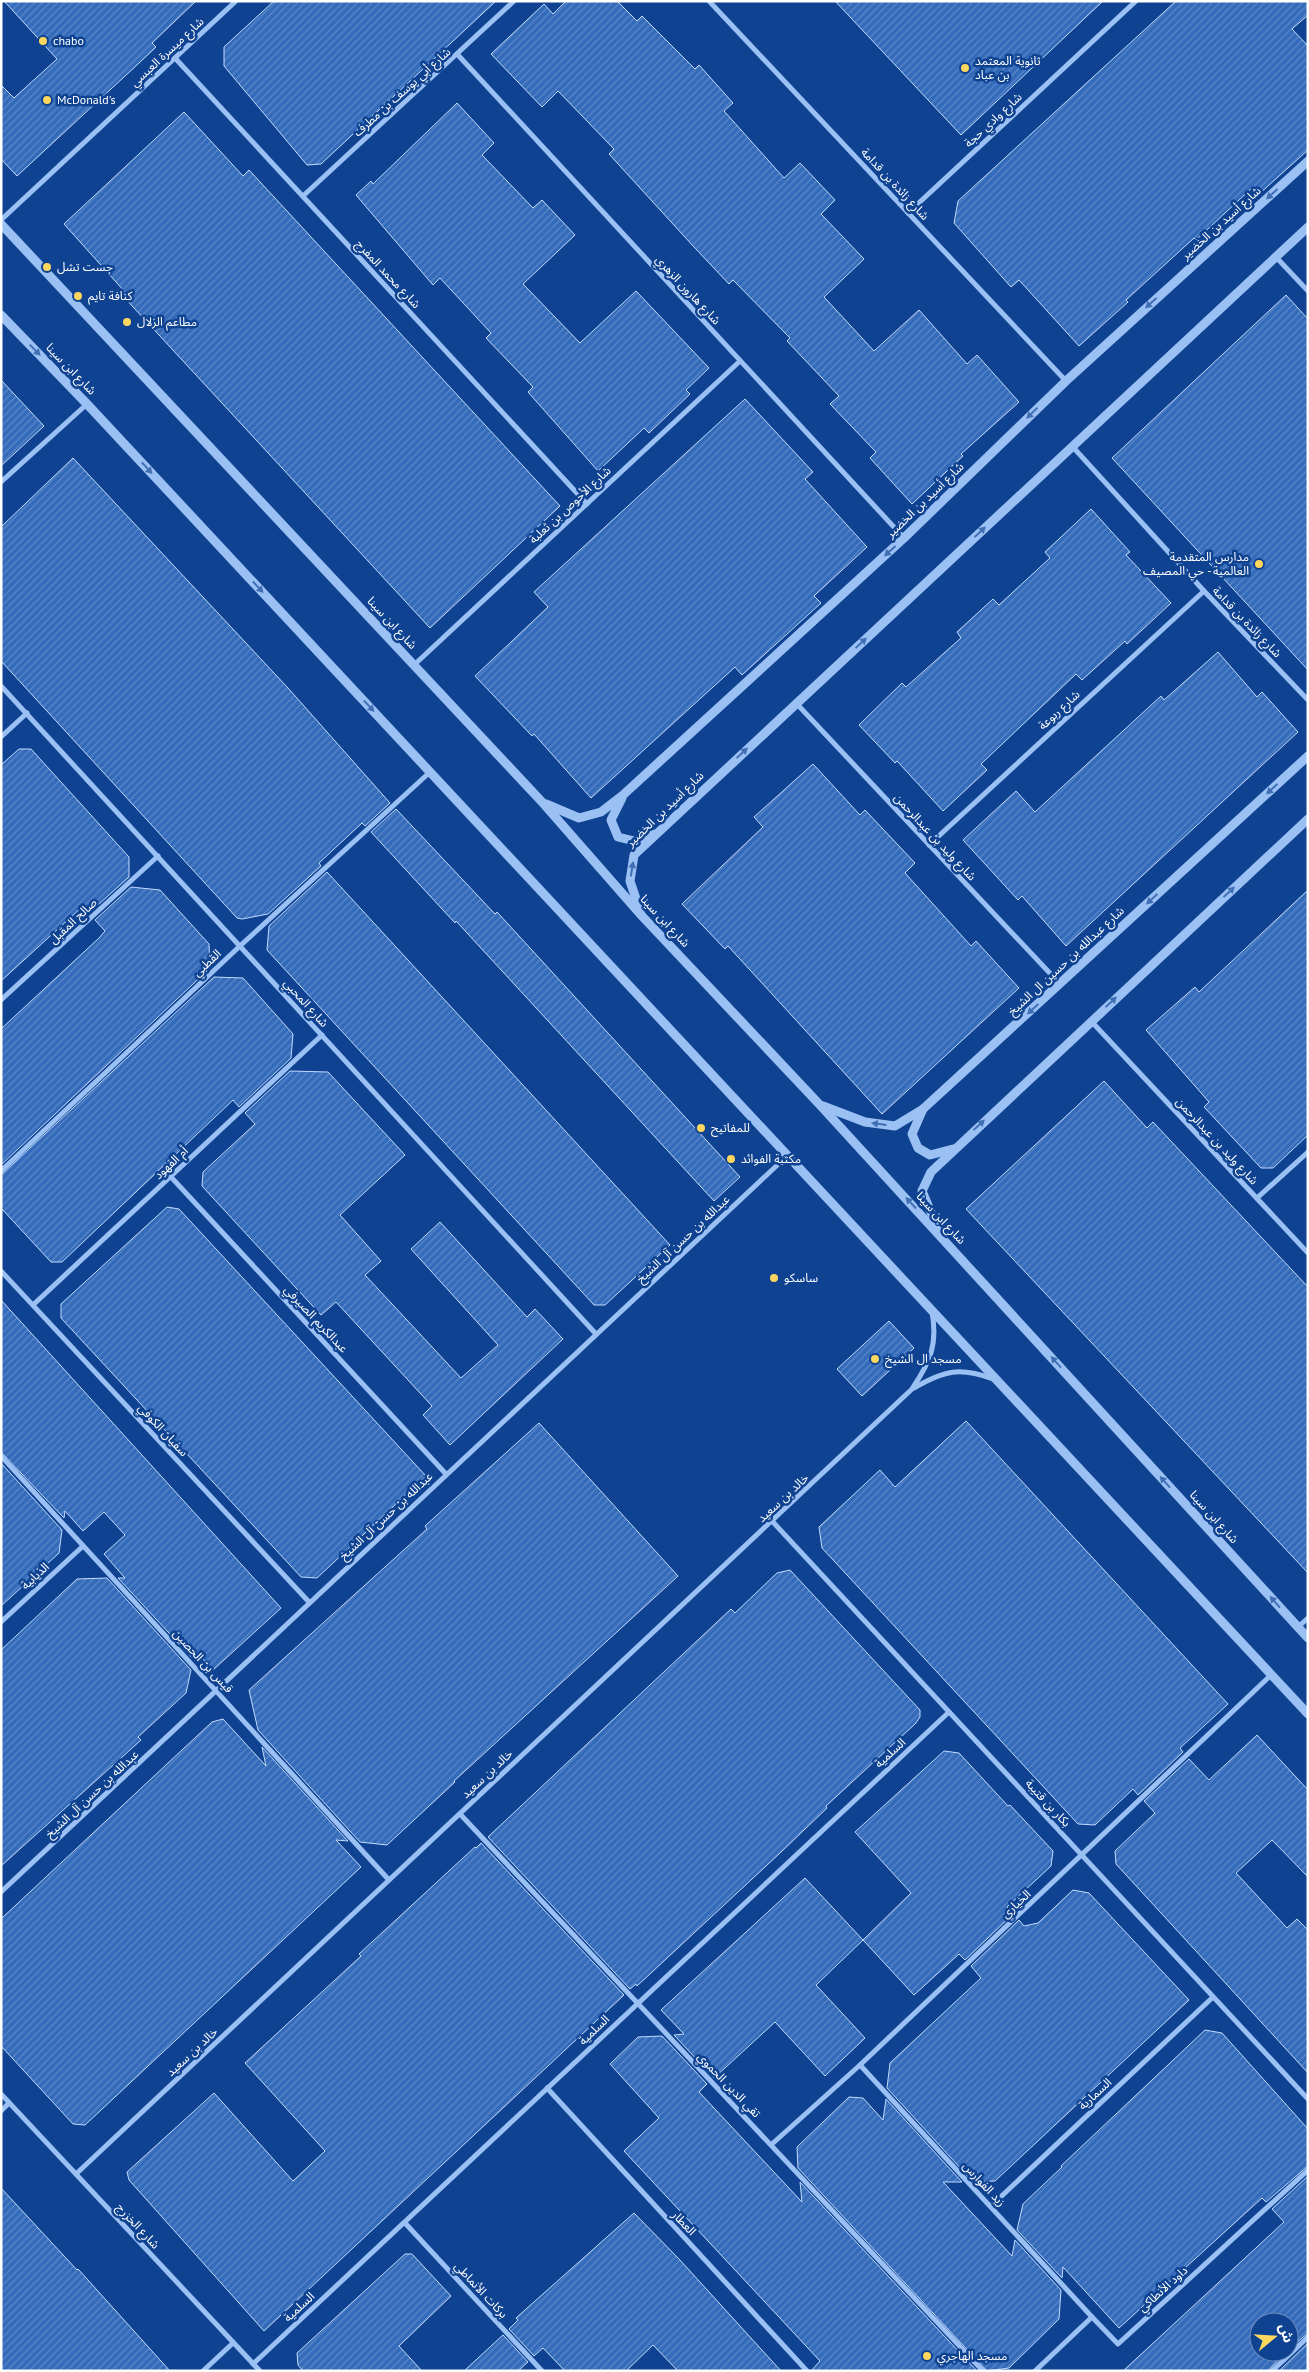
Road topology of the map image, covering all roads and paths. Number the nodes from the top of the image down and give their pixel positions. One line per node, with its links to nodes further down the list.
1 (236, 1): 6 (street, شارع ميسرة العبسي)
2 (514, 1): 5 (street, شارع أبي يوسف بن مطرف)
3 (709, 1): 9 (street, شارع زائدة بن قدامة)
4 (1136, 1): 9 (street, شارع وادي حجة)
5 (458, 55): 8 (street, شارع أبي يوسف بن مطرف); 16 (street, شارع هارون الزهري)
6 (175, 58): 8 (street, شارع محمد المفرج); 10 (street, شارع ميسرة العبسي)
7 (1308, 161): 17 (street, شارع أسيد بن الخضير, one-way to 17)
8 (303, 196): 21 (street, شارع محمد المفرج)
9 (908, 213): 17 (street, شارع زائدة بن قدامة)
10 (1, 220)
11 (1, 224): 24 (street, شارع ابن سينا)
12 (1308, 227): 13 (street, شارع أسيد بن الخضير)
13 (1275, 256): 14 (street); 19 (street, شارع أسيد بن الخضير)
14 (1308, 291)
15 (1, 315): 18 (street, شارع ابن سينا, one-way to 18)
16 (740, 361): 21 (street, شارع الأحوص بن ثعلبة); 22 (street, شارع هارون الزهري)
17 (1066, 381): 22 (street, شارع أسيد بن الخضير, one-way to 22)
18 (87, 404): 20 (street); 31 (street, شارع ابن سينا, one-way to 31)
19 (1072, 446): 23 (street, شارع زائدة بن قدامة); 27 (street, شارع أسيد بن الخضير, one-way to 19)
20 (1, 482)
21 (587, 504): 24 (street, شارع الأحوص بن ثعلبة)
22 (904, 538): 32 (street, شارع أسيد بن الخضير, one-way to 32)
23 (1204, 591): 26 (street, شارع زائدة بن قدامة); 36 (street, شارع ربوعة)
24 (414, 665): 33 (street, شارع ابن سينا)
25 (1, 686): 28 (street, شارع المحبي)
26 (1308, 700)
27 (796, 704): 35 (street, شارع أسيد بن الخضير, one-way to 27); 36 (street, شارع وليد بن عبدالرحمن)
28 (27, 713): 29 (street); 37 (street, شارع المحبي)
29 (1, 737)
30 (1308, 756): 40 (street, شارع عبدالله بن حسين ال الشيخ, one-way to 40)
31 (430, 772): 39 (street, القطبي); 48 (street, شارع ابن سينا)
32 (623, 795): 33 (street, شارع أسيد بن الخضير); 35 (street)
33 (543, 803): 38 (street, شارع ابن سينا)
34 (1308, 819): 42 (street, one-way to 34)
35 (657, 833): 38 (street, شارع أسيد بن الخضير, one-way to 35)
36 (929, 844): 40 (street, شارع وليد بن عبدالرحمن)
37 (158, 856): 39 (street, شارع المحبي); 41 (street, صالح المقبل)
38 (642, 916): 44 (street, شارع ابن سينا)
39 (241, 945): 43 (street, شارع المحبي); 49 (street, القطبي)
40 (1060, 984): 45 (street, شارع عبدالله بن حسين ال الشيخ, one-way to 45)
41 (1, 1000)
42 (1091, 1021): 46 (street, one-way to 42); 51 (street, شارع وليد بن عبدالرحمن)
43 (322, 1036): 50 (street, أم الفهود); 57 (street, شارع المحبي)
44 (820, 1105): 45 (street, شارع عبدالله بن حسين ال الشيخ, one-way to 44); 52 (street, شارع ابن سينا, one-way to 44)
45 (923, 1109): 46 (street)
46 (954, 1148): 52 (street)
47 (1308, 1152): 51 (street)
48 (787, 1156): 56 (street, شارع ابن سينا); 57 (street, عبدالله بن حسن آل الشيخ)
49 (1, 1171)
50 (171, 1177): 55 (street, أم الفهود); 61 (street, عبدالكريم الصيرفي)
51 (1257, 1198): 53 (street, شارع وليد بن عبدالرحمن)
52 (940, 1236): 67 (street, شارع ابن سينا, one-way to 52)
53 (1308, 1253)
54 (1, 1272): 55 (street, سفيان الكوفي)
55 (33, 1305): 64 (street, سفيان الكوفي)
56 (932, 1312): 58 (street, شارع ابن سينا); 59 (street, خالد بن سعيد)
57 (596, 1334): 61 (street, عبدالله بن حسن آل الشيخ)
58 (996, 1380): 59 (street, خالد بن سعيد); 69 (street, شارع ابن سينا)
59 (912, 1389): 62 (street, خالد بن سعيد)
60 (1, 1456): 63 (street, قيس بن الحصين)
61 (446, 1474): 64 (street, عبدالله بن حسن آل الشيخ)
62 (772, 1521): 71 (street, بكار بن قتيبة); 73 (street, خالد بن سعيد)
63 (83, 1546): 66 (street, الذيابية); 70 (street, قيس بن الحصين)
64 (309, 1602): 70 (street, عبدالله بن حسن آل الشيخ)
65 (1308, 1618): 67 (street)
66 (1, 1622)
67 (1298, 1627): 68 (street, شارع ابن سينا)
68 (1308, 1638)
69 (1271, 1676): 72 (street, شارع ابن سينا); 74 (street, الخياري)
70 (216, 1690): 75 (street, قيس بن الحصين); 76 (street, عبدالله بن حسن آل الشيخ)
71 (949, 1712): 74 (street, بكار بن قتيبة); 78 (street, السلمية)
72 (1308, 1714)
73 (460, 1814): 75 (street, خالد بن سعيد); 78 (street, تقي الدين الحموي)
74 (1082, 1855): 77 (street, بكار بن قتيبة); 79 (street, الخياري)
75 (389, 1880): 87 (street, خالد بن سعيد)
76 (1, 1892)
77 (1212, 1997): 82 (street, بكار بن قتيبة); 88 (street, السمارية)
78 (637, 2003): 80 (street, السلمية); 85 (street, تقي الدين الحموي)
79 (860, 2065): 85 (street, الخياري); 88 (street, زيد الفوارس)
80 (547, 2088): 89 (street, السلمية); 97 (street, العطار)
81 (1, 2094): 83 (street, شارع الخزرج)
82 (1308, 2099)
83 (9, 2103): 84 (street); 87 (street, شارع الخزرج)
84 (1, 2111)
85 (772, 2144): 98 (street, تقي الدين الحموي)
86 (1308, 2170): 90 (street, داود الأنطاكي)
87 (76, 2174): 92 (street, شارع الخزرج)
88 (991, 2206): 90 (street, زيد الفوارس)
89 (405, 2223): 93 (street, السلمية); 96 (street, بركات الأنماطي)
90 (1092, 2317): 99 (street)
91 (1308, 2337): 100 (street)
92 (233, 2343): 93 (street, شارع الخزرج); 94 (street)
93 (253, 2364): 95 (street, شارع الخزرج)
94 (203, 2371)
95 (260, 2371)
96 (542, 2371)
97 (807, 2371)
98 (983, 2371)
99 (1035, 2371)
100 (1272, 2371)

